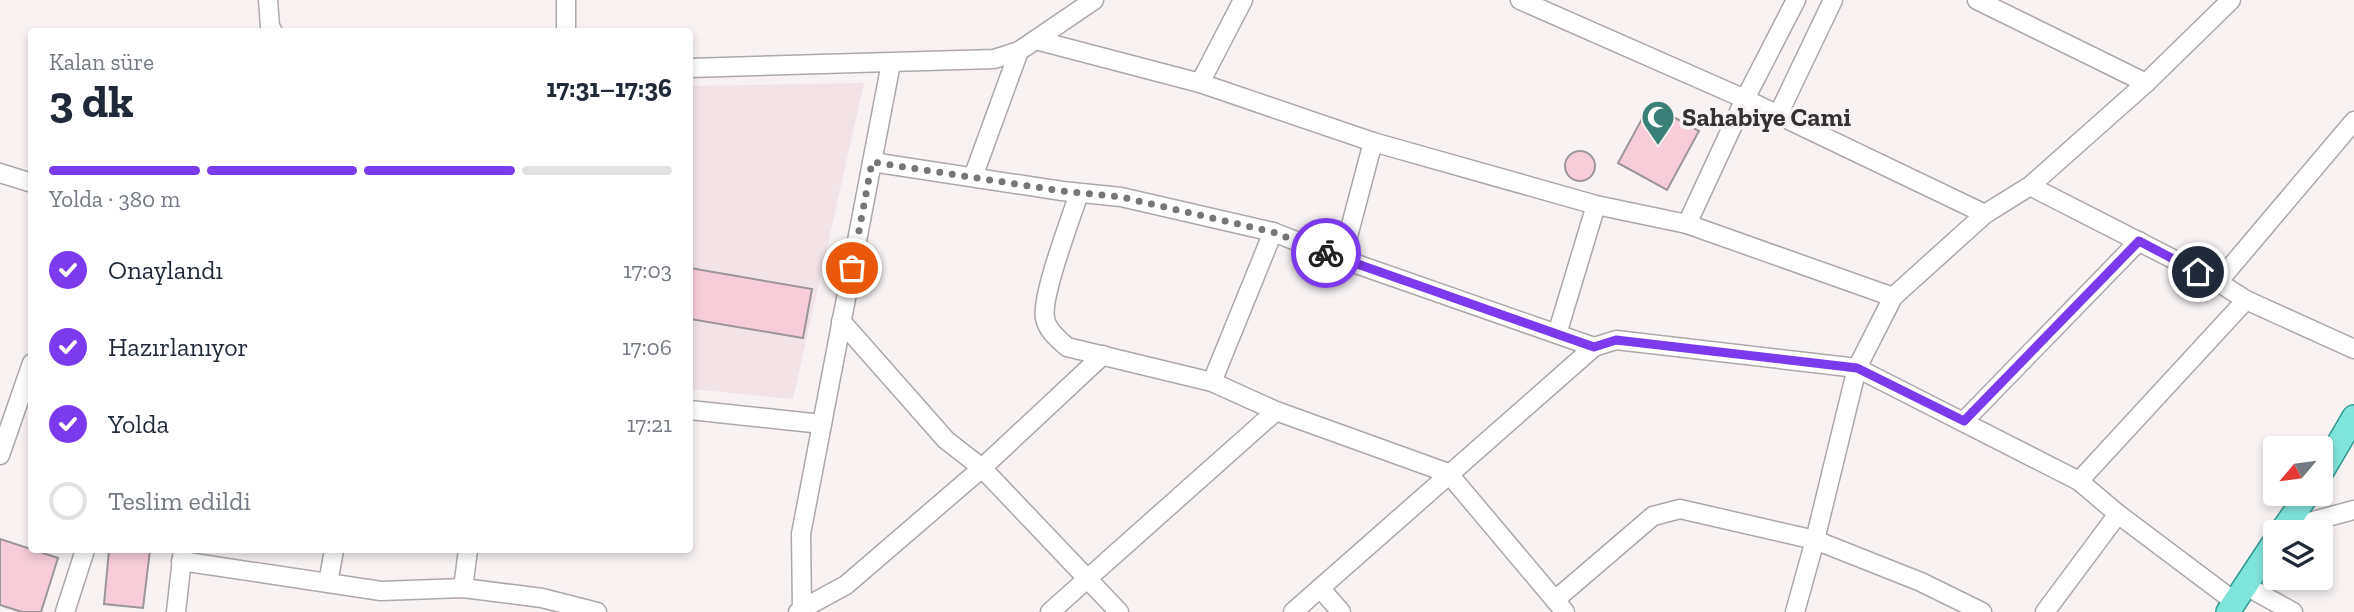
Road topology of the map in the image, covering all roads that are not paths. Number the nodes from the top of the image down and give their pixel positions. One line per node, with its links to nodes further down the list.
1 (268, 0): 10 (street)
2 (566, 0): 11 (street)
3 (1094, 0): 12 (street)
4 (1242, 0): 16 (street)
5 (1520, 0): 18 (street)
6 (1796, 0): 18 (street)
7 (1833, 0): 19 (street)
8 (1977, 0): 17 (street)
9 (2231, 0): 17 (street)
10 (271, 28)
11 (566, 28)
12 (1035, 40): 13 (street); 16 (street)
13 (1018, 51): 14 (street); 24 (street)
14 (891, 63): 15 (street); 22 (street)
15 (693, 68)
16 (1200, 83): 21 (street)
17 (2146, 83): 26 (street)
18 (1745, 99): 19 (street); 30 (street)
19 (1778, 115): 29 (street)
20 (2354, 121): 34 (street)
21 (1373, 142): 28 (street); 33 (street)
22 (872, 162): 24 (street); 37 (street)
23 (0, 173): 25 (street)
24 (973, 177): 27 (street)
25 (28, 182)
26 (2030, 186): 29 (street); 32 (street)
27 (1079, 193): 31 (street); 41 (street)
28 (1596, 205): 30 (street); 38 (street)
29 (1985, 214): 35 (street)
30 (1687, 224): 35 (street)
31 (1273, 232): 33 (street); 43 (street)
32 (2139, 241): 34 (street); 49 (street)
33 (1342, 259): 38 (street)
34 (2218, 282): 36 (street)
35 (1893, 297): 42 (street)
36 (2246, 300): 40 (street); 55 (street)
37 (841, 321): 50 (street); 53 (street)
38 (1557, 334): 39 (street)
39 (1594, 347): 42 (street); 54 (street)
40 (2354, 349)
41 (1103, 355): 43 (street); 53 (street)
42 (1857, 368): 49 (street); 59 (street)
43 (1212, 382): 46 (street)
44 (28, 388): 47 (street)
45 (693, 410): 50 (street)
46 (1276, 411): 54 (street); 65 (street)
47 (24, 412): 52 (street)
48 (2354, 417): 51 (main road)
49 (1964, 421): 55 (street)
50 (822, 424): 71 (street)
51 (2333, 453)
52 (0, 455)
53 (982, 468): 65 (street); 71 (street)
54 (1448, 473): 68 (street); 70 (street)
55 (2079, 481): 57 (street)
56 (2354, 510): 58 (street)
57 (2118, 514): 69 (street); 81 (street)
58 (2323, 520)
59 (1815, 540): 70 (street); 79 (street); 80 (street)
60 (84, 553): 72 (street)
61 (333, 553): 66 (street)
62 (468, 553): 67 (street)
63 (182, 555): 66 (street); 73 (street)
64 (2263, 560): 69 (main road)
65 (1089, 578): 75 (street); 76 (street)
66 (328, 583): 67 (street)
67 (463, 588): 74 (street)
68 (1320, 588): 77 (street); 78 (street)
69 (2236, 600): 82 (street)
70 (1560, 606)
71 (800, 610)
72 (65, 612)
73 (176, 612)
74 (597, 612)
75 (1050, 612)
76 (1119, 612)
77 (1293, 612)
78 (1341, 612)
79 (1795, 612)
80 (1982, 612)
81 (2045, 612)
82 (2292, 612)

